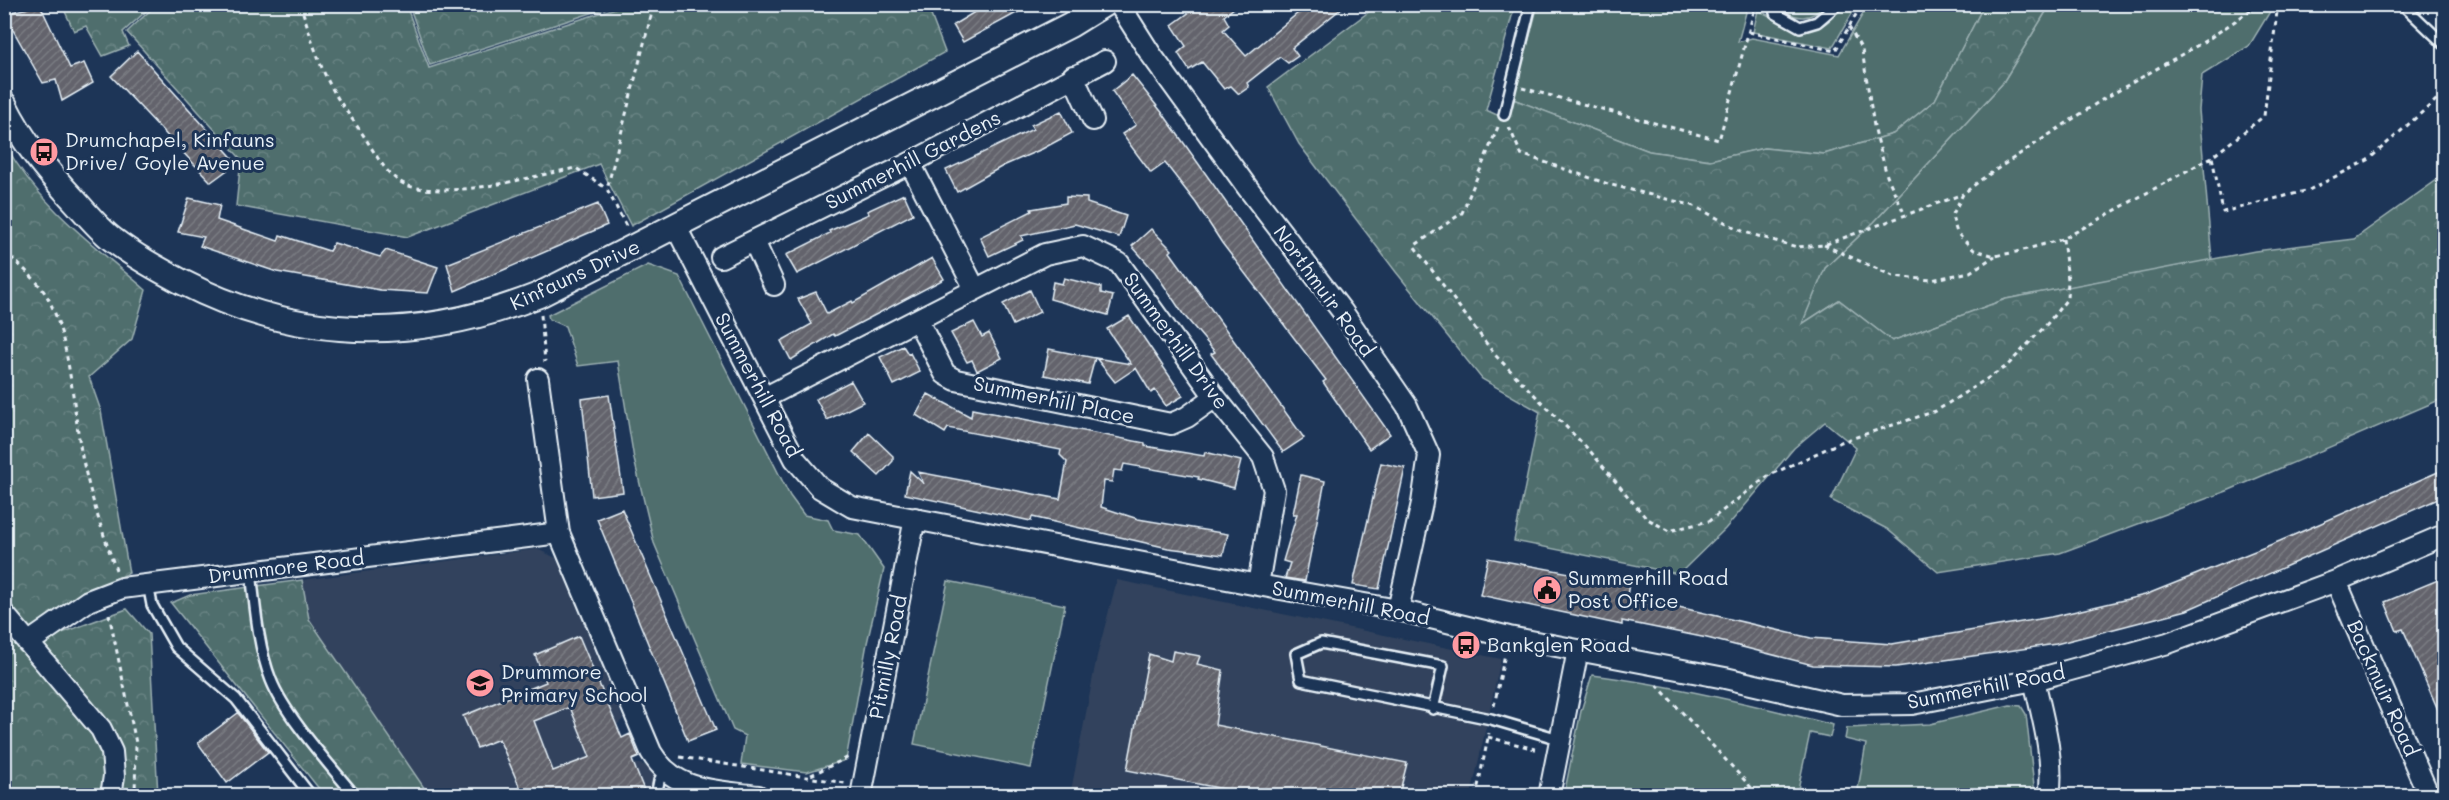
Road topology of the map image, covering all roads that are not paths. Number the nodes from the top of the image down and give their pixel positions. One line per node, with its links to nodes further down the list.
1 (1104, 4): 14 (street, Kinfauns Drive)
2 (1119, 4): 30 (street, Northmuir Road)
3 (1531, 4): 11 (lane)
4 (1774, 4): 5 (lane)
5 (1838, 4)
6 (2402, 4): 7 (lane)
7 (2445, 44)
8 (1105, 61): 9 (street, Summerhill Gardens)
9 (1073, 76): 12 (street); 13 (street, Summerhill Gardens)
10 (4, 104): 14 (street, Kinfauns Drive)
11 (1504, 115)
12 (1094, 120)
13 (910, 163): 15 (street, Summerhill Gardens); 18 (street)
14 (676, 226): 22 (street, Summerhill Road)
15 (754, 241): 16 (street, Summerhill Gardens); 17 (street)
16 (721, 257)
17 (774, 285)
18 (975, 289): 19 (street, Summerhill Drive); 21 (street, Summerhill Drive)
19 (918, 321): 21 (street, Summerhill Place); 22 (street, Summerhill Drive)
20 (538, 379): 24 (street)
21 (1215, 397): 29 (street, Summerhill Drive)
22 (764, 398): 23 (street, Summerhill Road)
23 (915, 518): 29 (street, Summerhill Road); 38 (street, Pitmilly Road)
24 (559, 533): 26 (street, Drummore Road); 37 (street)
25 (2445, 535): 27 (street, Summerhill Road)
26 (251, 571): 28 (street, Drummore Road); 41 (lane)
27 (2336, 581): 34 (street, Summerhill Road); 46 (street, Backmuir Road)
28 (148, 584): 32 (street, Drummore Road); 40 (lane)
29 (1258, 585): 30 (street, Summerhill Road)
30 (1398, 610): 33 (street, Summerhill Road)
31 (4, 614): 32 (street)
32 (28, 643): 39 (street)
33 (1578, 650): 34 (street, Summerhill Road); 36 (street)
34 (2034, 680): 45 (street)
35 (1433, 709): 35 (lane); 36 (lane)
36 (1558, 746): 44 (street)
37 (664, 771): 42 (lane); 43 (street)
38 (862, 790)
39 (111, 795)
40 (311, 795)
41 (355, 795)
42 (656, 795)
43 (758, 795)
44 (1549, 795)
45 (2049, 795)
46 (2429, 795)

